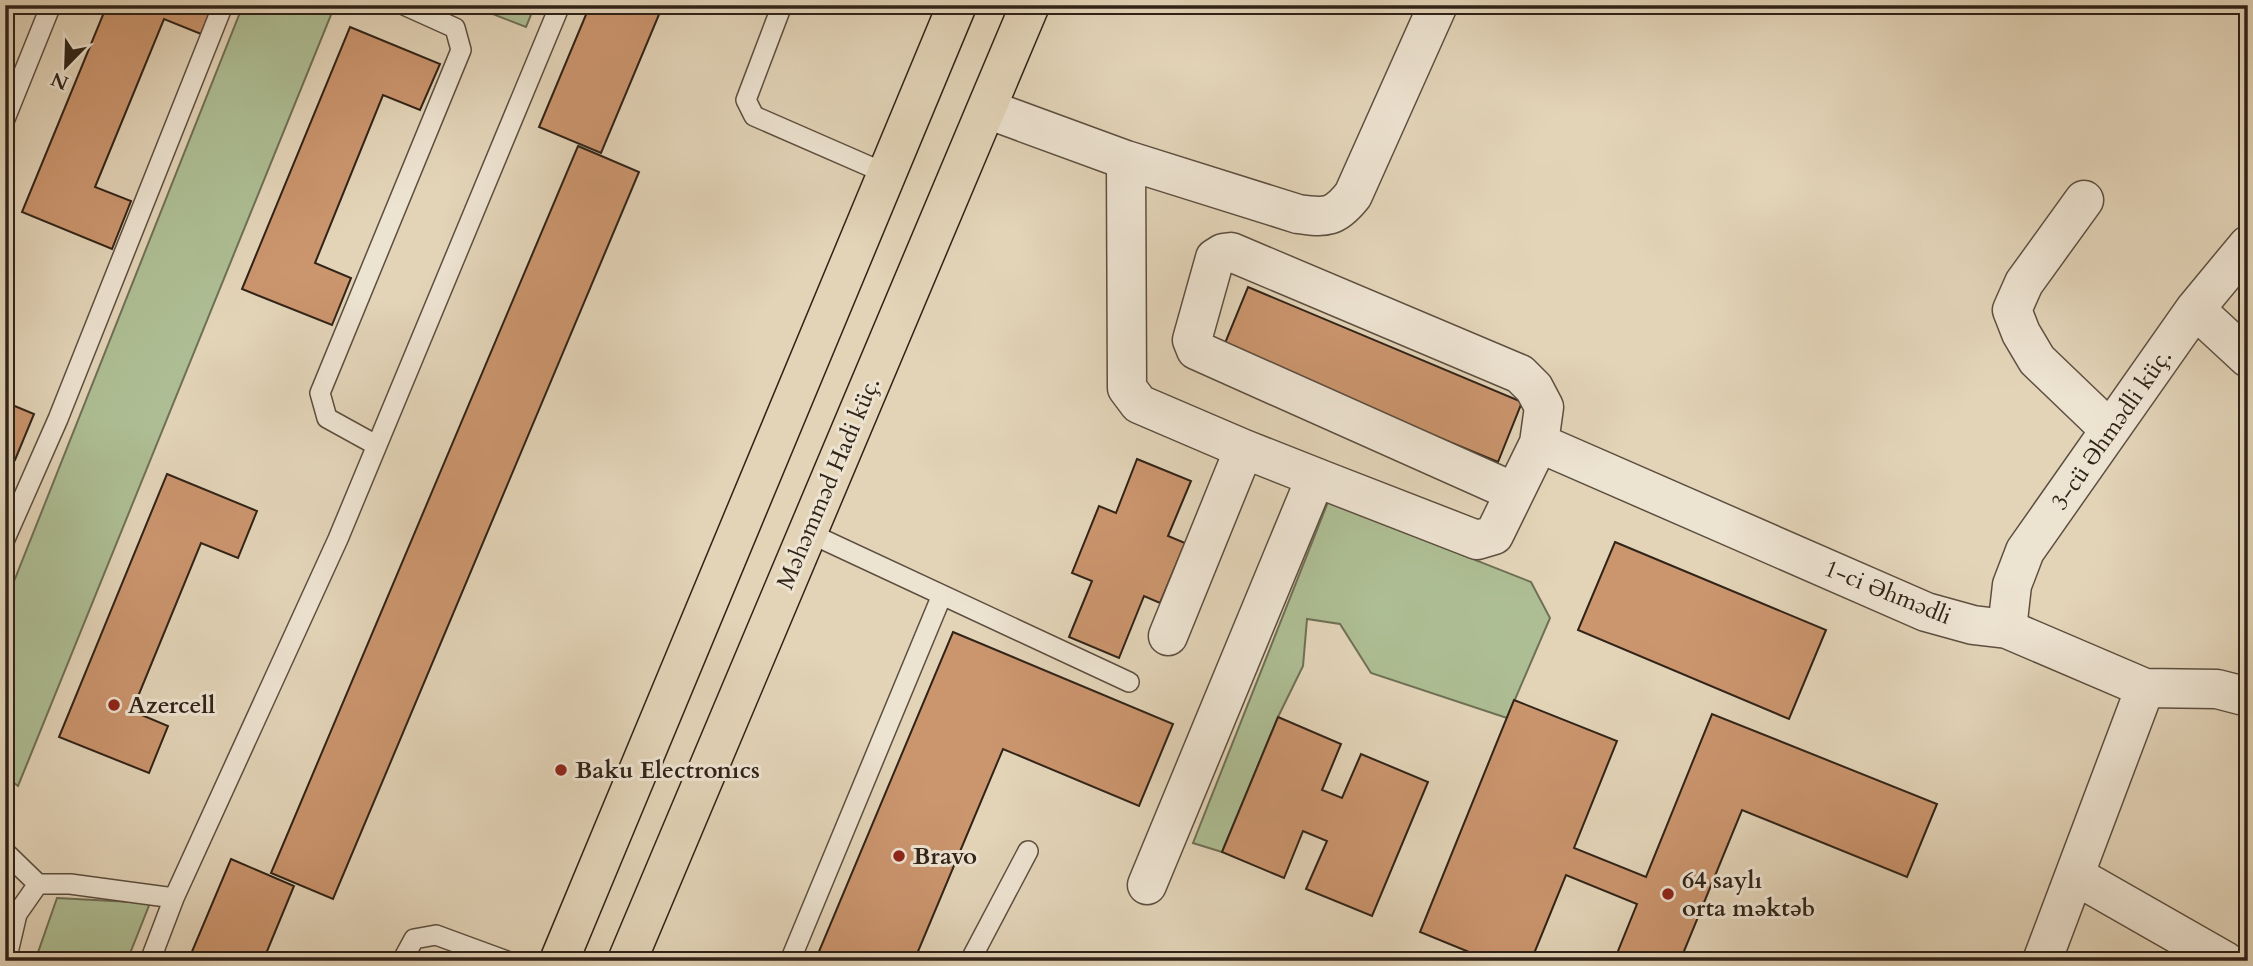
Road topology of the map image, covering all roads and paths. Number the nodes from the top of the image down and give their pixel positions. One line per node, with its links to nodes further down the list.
1 (51, 5): 10 (lane)
2 (223, 5): 24 (lane)
3 (404, 5): 19 (lane)
4 (560, 5): 19 (lane)
5 (782, 5): 12 (lane)
6 (957, 5): 12 (main road)
7 (1030, 5): 9 (main road, Məhəmməd Hadi küç.)
8 (1438, 5): 11 (street)
9 (986, 108): 11 (street); 23 (main road, Məhəmməd Hadi küç.)
10 (5, 119)
11 (1126, 159): 20 (street)
12 (887, 174): 41 (main road)
13 (2084, 200): 17 (street)
14 (2248, 245): 15 (street, 3-cü Əhmədli küç.)
15 (2195, 309): 16 (street); 17 (street, 3-cü Əhmədli küç.)
16 (2248, 358)
17 (2110, 430): 26 (street, 3-cü Əhmədli küç.)
18 (1539, 443): 22 (street); 22 (street); 26 (street, 1-ci Əhmədli)
19 (376, 445): 36 (lane)
20 (1244, 449): 21 (street); 27 (street)
21 (1321, 479): 22 (street); 35 (street)
22 (1514, 492)
23 (807, 532): 25 (lane); 42 (main road, Məhəmməd Hadi küç.)
24 (5, 539)
25 (942, 595): 28 (lane); 43 (lane)
26 (2007, 629): 29 (street, 1-ci Əhmədli)
27 (1168, 636)
28 (1129, 682)
29 (2145, 688): 30 (street, 1-ci Əhmədli); 33 (street)
30 (2248, 696)
31 (1028, 851): 44 (lane)
32 (5, 852): 34 (lane)
33 (2076, 876): 45 (street); 46 (street)
34 (38, 884): 36 (lane); 37 (lane)
35 (1147, 885)
36 (174, 898): 38 (lane)
37 (6, 961)
38 (149, 961)
39 (402, 961): 40 (lane)
40 (507, 961)
41 (559, 961)
42 (627, 961)
43 (790, 961)
44 (970, 961)
45 (2042, 961)
46 (2225, 961)

